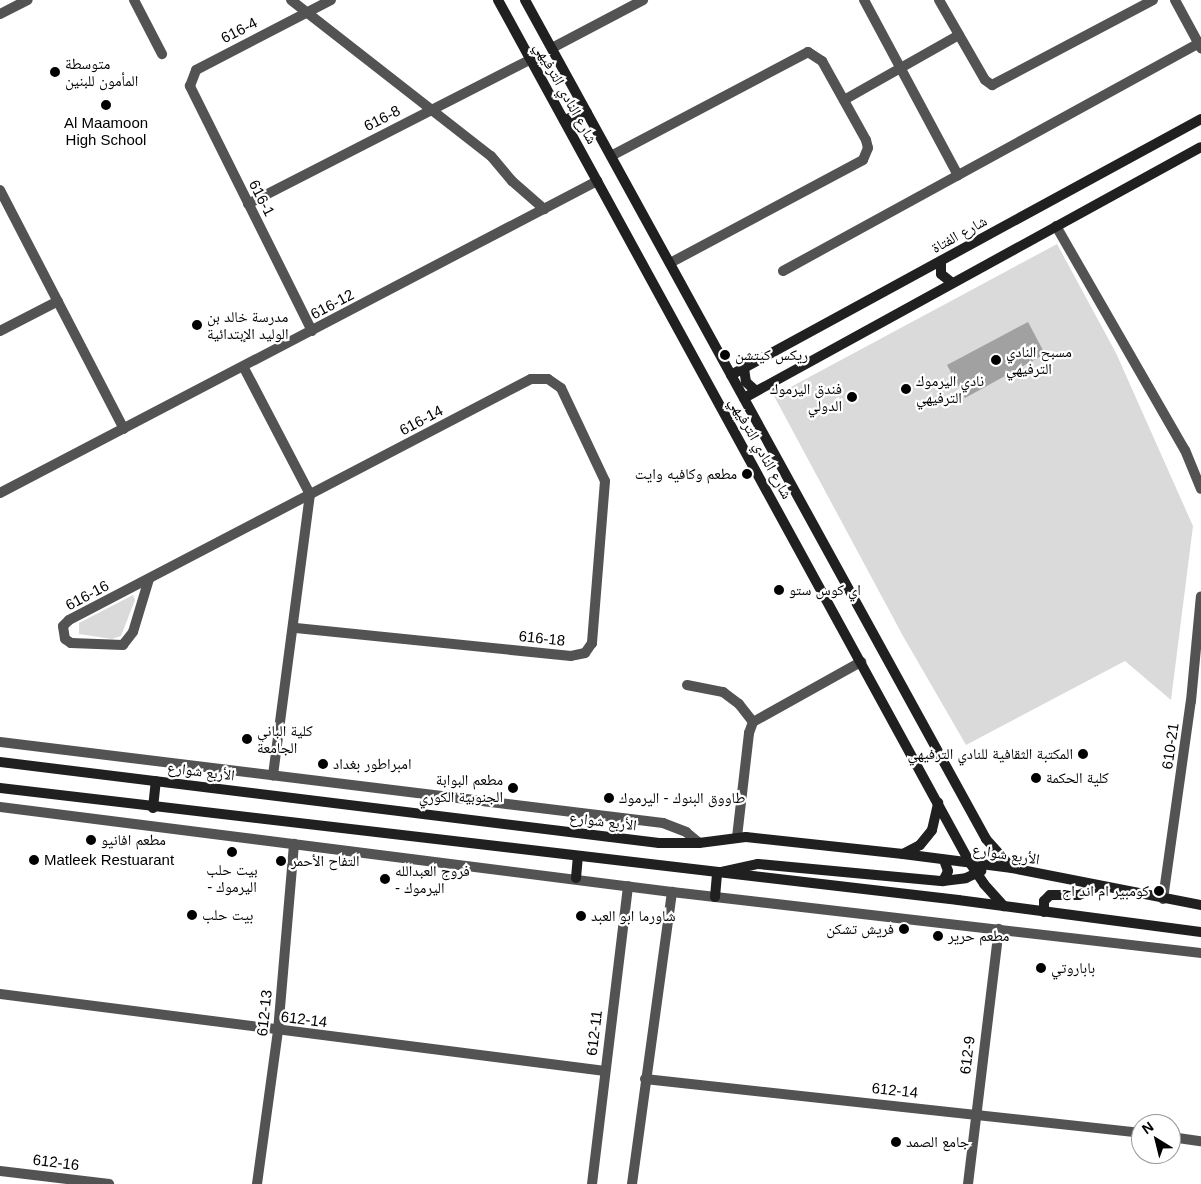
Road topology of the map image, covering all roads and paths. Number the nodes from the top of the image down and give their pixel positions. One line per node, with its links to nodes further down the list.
1 (28, 0): 13 (street)
2 (134, 0): 17 (street)
3 (291, 0): 12 (street)
4 (331, 0): 12 (street, 616-4)
5 (498, 0): 18 (street, شارع النادي الترفيهي)
6 (525, 0): 16 (street, شارع النادي الترفيهي)
7 (643, 0): 16 (street)
8 (864, 0): 19 (street)
9 (939, 0): 14 (street)
10 (1153, 0): 14 (street)
11 (1175, 0): 15 (street)
12 (307, 12): 20 (street, 616-4); 22 (street)
13 (0, 14)
14 (959, 35): 19 (street)
15 (1200, 44): 28 (street)
16 (552, 48): 23 (street, شارع النادي الترفيهي)
17 (162, 54)
18 (530, 60): 22 (street, 616-8); 25 (street, شارع النادي الترفيهي)
19 (900, 68): 21 (street); 28 (street)
20 (191, 77): 31 (street, 616-1)
21 (844, 100): 27 (street); 35 (street)
22 (431, 109): 31 (street, 616-8); 32 (street)
23 (587, 112): 25 (street); 27 (street, شارع النادي الترفيهي)
24 (1201, 119): 34 (street, شارع الفتاة)
25 (564, 120): 29 (street, شارع النادي الترفيهي)
26 (1201, 147): 33 (street)
27 (611, 156): 35 (street, شارع النادي الترفيهي)
28 (958, 175): 36 (street)
29 (597, 181): 32 (street, 616-12); 54 (street, شارع النادي الترفيهي)
30 (0, 190): 38 (street)
31 (248, 204): 40 (street, 616-1)
32 (544, 209): 40 (street, 616-12)
33 (1056, 226): 37 (street); 48 (street)
34 (941, 261): 37 (street); 42 (street, شارع الفتاة)
35 (670, 263): 43 (street, شارع النادي الترفيهي)
36 (783, 271)
37 (951, 282): 45 (street)
38 (58, 301): 39 (street); 47 (street)
39 (0, 331)
40 (312, 331): 41 (street, 616-12)
41 (244, 368): 47 (street, 616-12); 50 (street)
42 (744, 368): 43 (street, شارع الفتاة); 45 (street)
43 (731, 375): 46 (street, شارع النادي الترفيهي)
44 (548, 379): 50 (street, 616-14); 53 (street, 616-18)
45 (756, 391): 46 (street)
46 (744, 398): 69 (street, شارع النادي الترفيهي)
47 (124, 429): 49 (street, 616-12)
48 (1200, 483)
49 (0, 493)
50 (310, 494): 51 (street, 616-16); 53 (street)
51 (149, 579): 51 (street, 616-16)
52 (1201, 596): 83 (street, 610-21)
53 (292, 628): 59 (street)
54 (860, 662): 56 (street); 62 (street, شارع النادي الترفيهي)
55 (687, 685): 56 (street)
56 (753, 722): 65 (street)
57 (0, 742): 59 (street)
58 (0, 762): 60 (street, الأربع شوارع)
59 (273, 776): 66 (street)
60 (156, 781): 64 (street); 66 (street, الأربع شوارع)
61 (0, 788): 64 (street)
62 (938, 802): 68 (street); 72 (street, شارع النادي الترفيهي)
63 (0, 807): 67 (street)
64 (153, 808): 70 (street)
65 (737, 837): 66 (street, الأربع شوارع); 68 (street, الأربع شوارع)
66 (699, 843)
67 (294, 844): 77 (street); 91 (street, 612-13)
68 (903, 854): 71 (street, الأربع شوارع)
69 (998, 854): 73 (street); 74 (street, شارع النادي الترفيهي)
70 (578, 857): 75 (street); 77 (street)
71 (944, 860): 72 (street, الأربع شوارع); 78 (street)
72 (970, 863): 73 (street, الأربع شوارع); 76 (street, شارع النادي الترفيهي)
73 (988, 865): 74 (street, الأربع شوارع); 76 (street)
74 (1012, 868): 80 (street, الأربع شوارع)
75 (717, 873): 78 (street); 82 (street); 85 (street)
76 (977, 873): 78 (street); 85 (street, شارع النادي الترفيهي)
77 (576, 878): 79 (street)
78 (942, 881)
79 (628, 886): 81 (street); 92 (street, 612-11)
80 (1098, 886): 83 (street, الأربع شوارع); 86 (street)
81 (672, 892): 82 (street); 93 (street)
82 (714, 897): 87 (street)
83 (1163, 899): 84 (street, الأربع شوارع)
84 (1201, 905)
85 (1004, 906): 86 (street)
86 (1044, 912): 88 (street)
87 (999, 929): 89 (street); 94 (street, 612-9)
88 (1200, 933)
89 (1201, 953)
90 (0, 994): 91 (street, 612-14)
91 (278, 1031): 92 (street, 612-14); 100 (street, 612-13)
92 (605, 1071): 101 (street, 612-11)
93 (645, 1079): 94 (street, 612-14); 102 (street)
94 (975, 1114): 95 (street, 612-14); 103 (street, 612-9)
95 (1131, 1133)
96 (1181, 1138): 97 (street)
97 (1201, 1140)
98 (0, 1171): 99 (street, 612-16)
99 (109, 1184)
100 (257, 1184)
101 (592, 1184)
102 (632, 1184)
103 (968, 1184)

